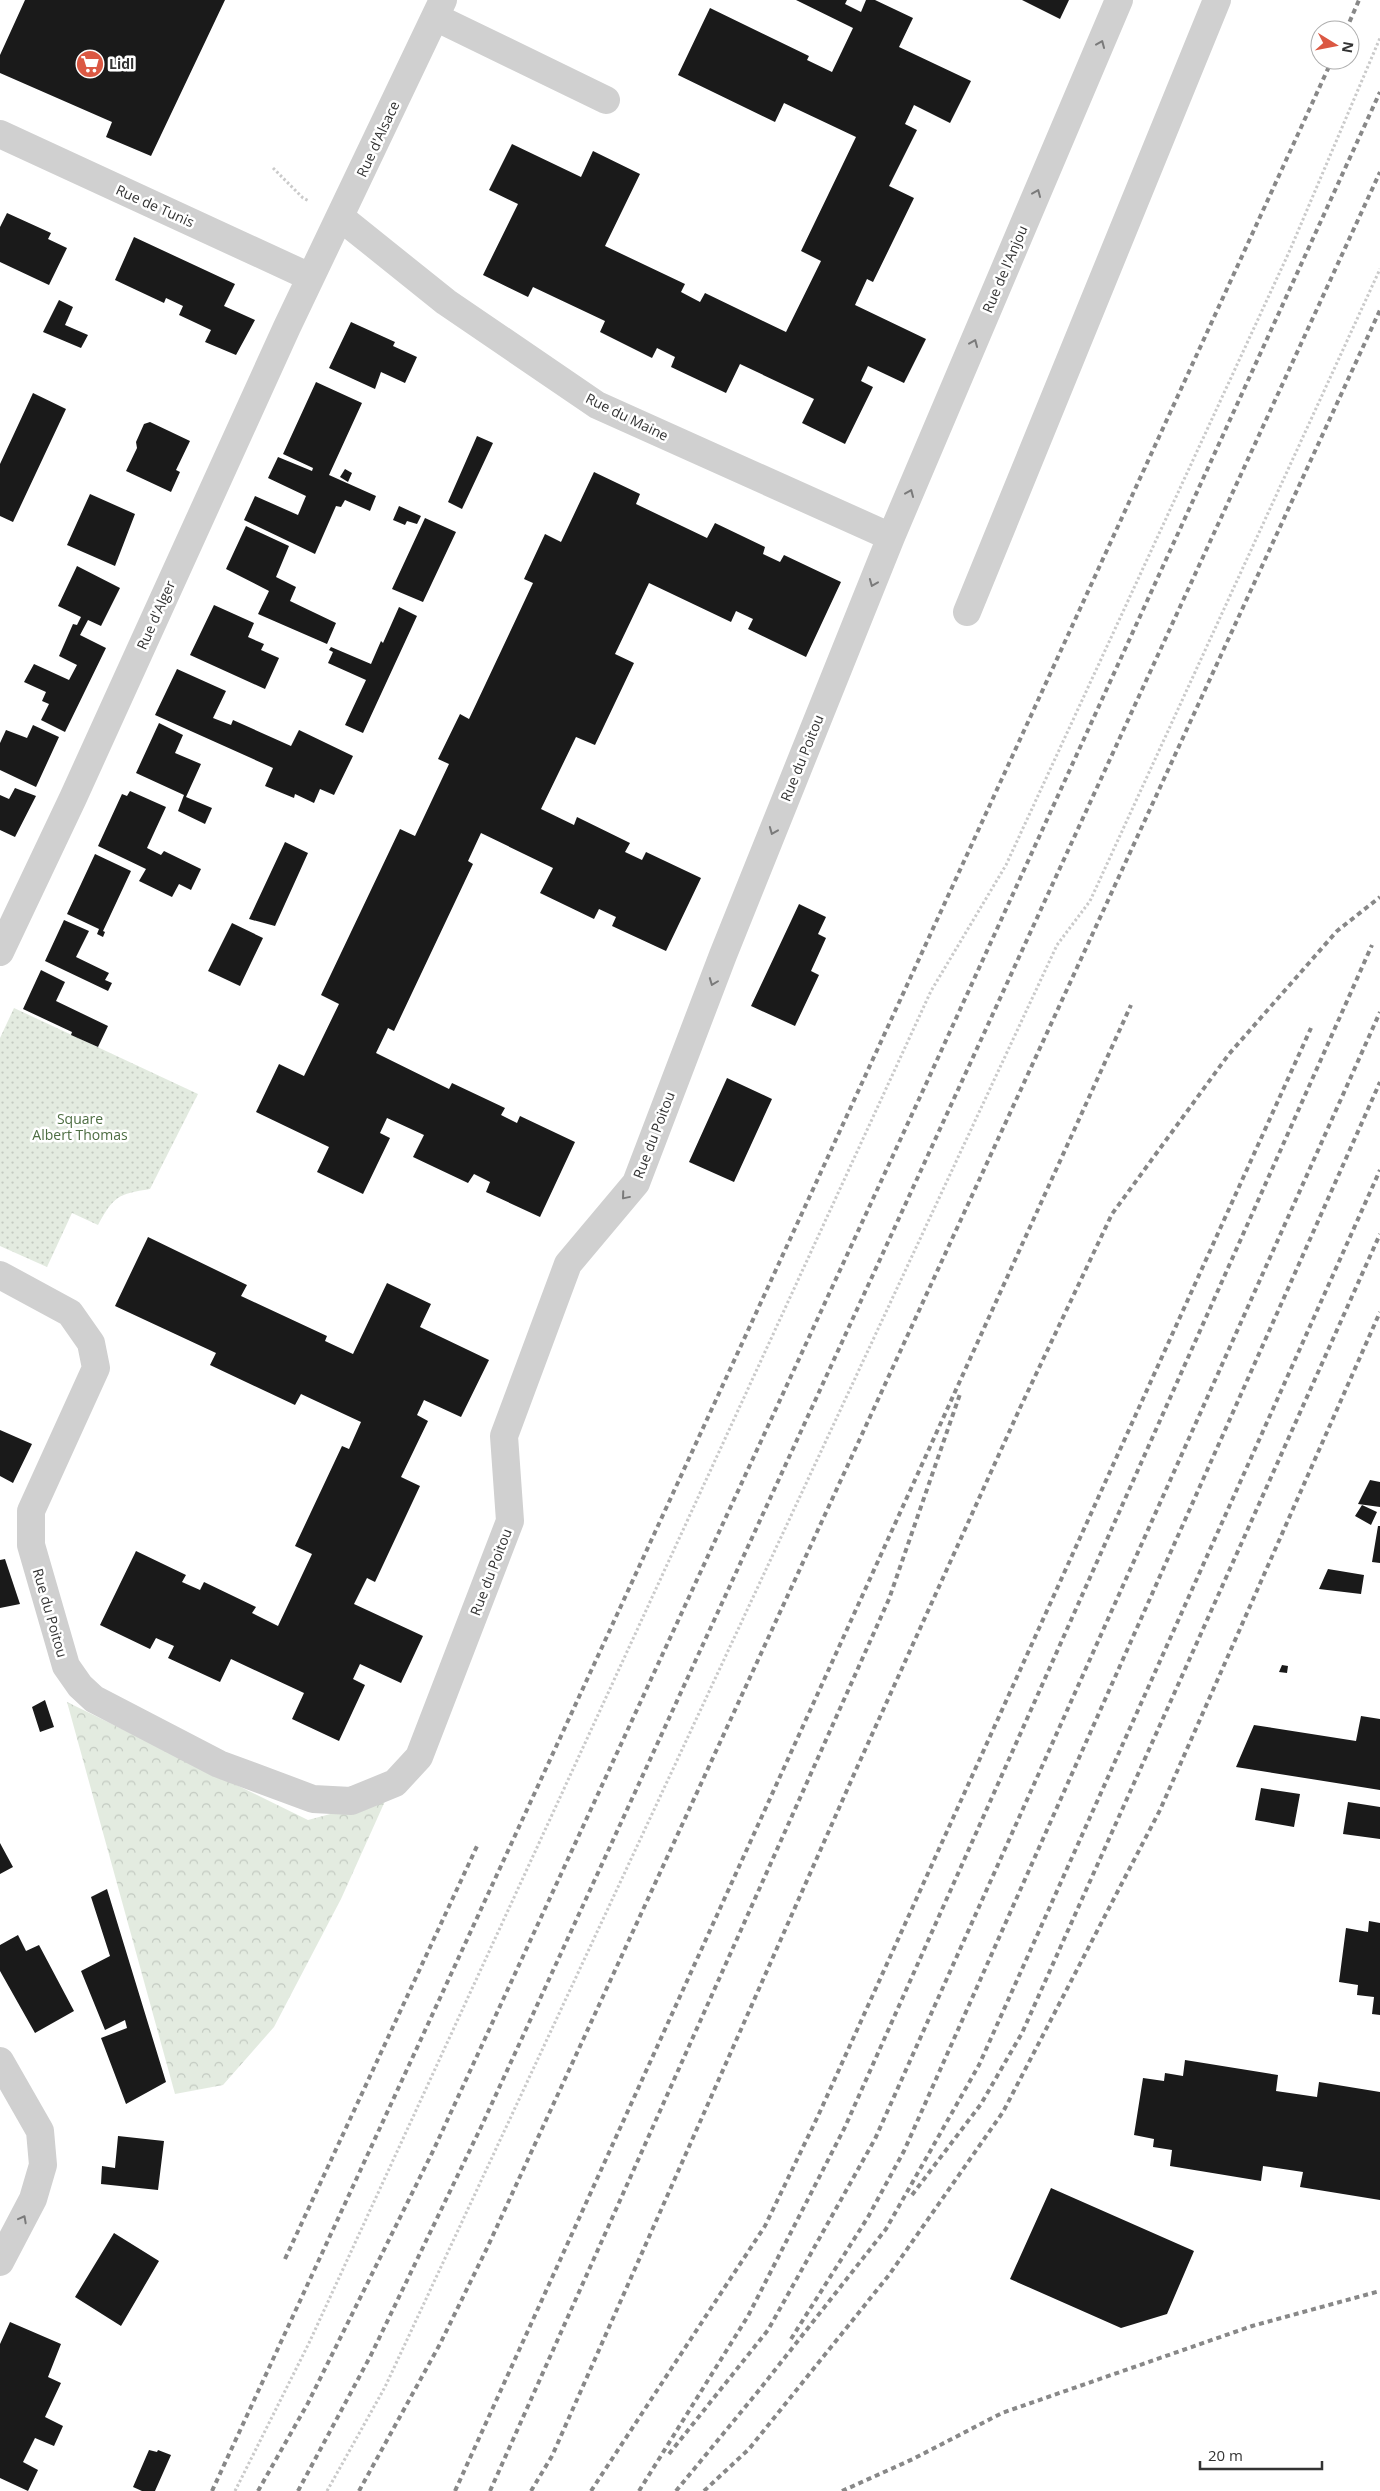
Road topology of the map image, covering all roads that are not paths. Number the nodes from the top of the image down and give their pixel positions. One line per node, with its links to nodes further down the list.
1 (1120, 0): 8 (street, Rue de l'Anjou, one-way to 1)
2 (1217, 0): 9 (street)
3 (439, 8): 4 (street); 6 (street, Rue d'Alsace)
4 (606, 100)
5 (0, 134): 7 (street, Rue de Tunis)
6 (340, 217): 7 (street, Rue d'Alsace); 8 (street, Rue du Maine)
7 (310, 277): 10 (street, Rue d'Alger)
8 (891, 537): 11 (street, Rue du Poitou, one-way to 11)
9 (968, 612)
10 (0, 952)
11 (0, 1275)
12 (0, 2061): 13 (street, one-way to 12)
13 (0, 2262)

